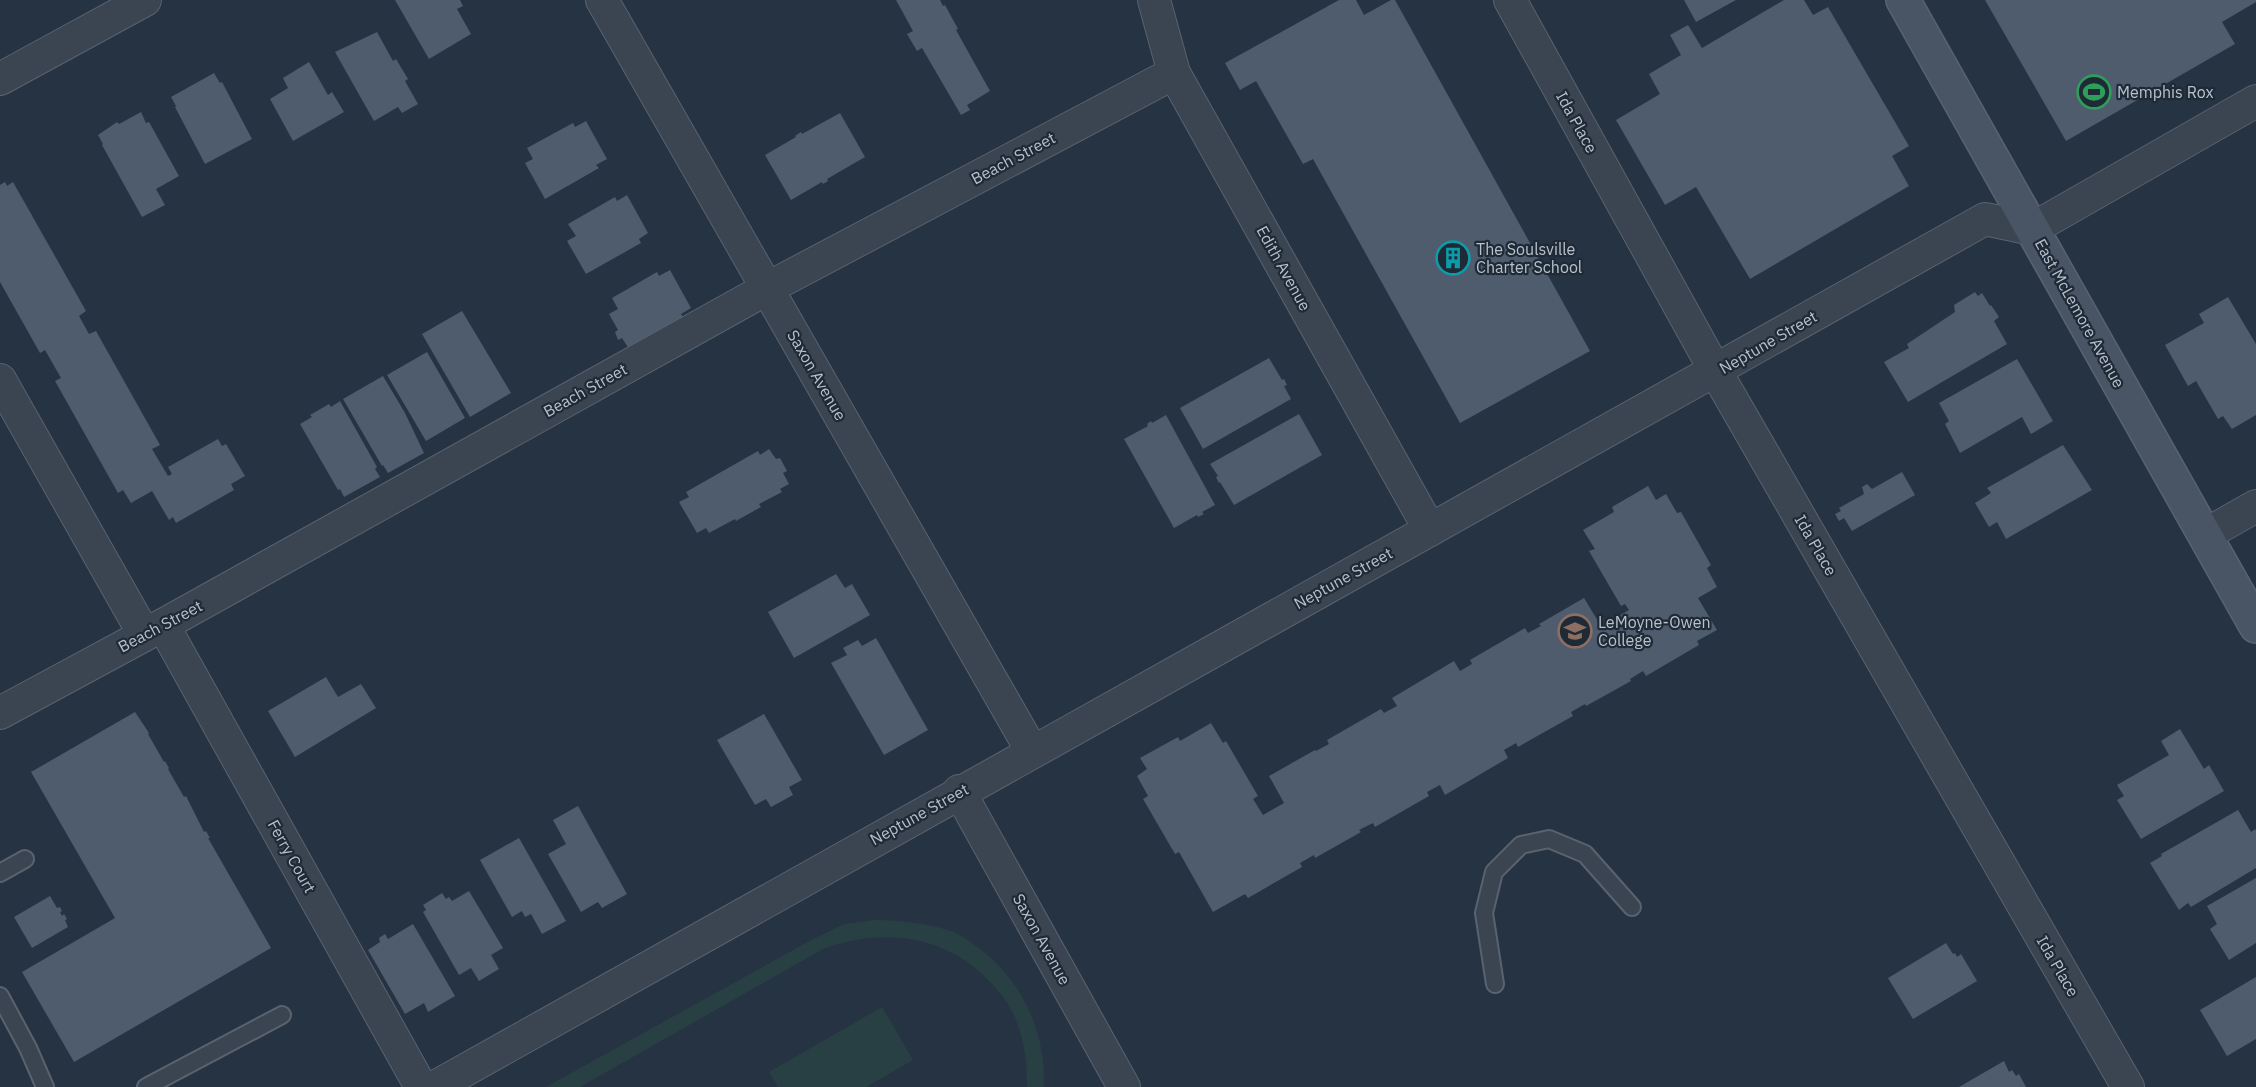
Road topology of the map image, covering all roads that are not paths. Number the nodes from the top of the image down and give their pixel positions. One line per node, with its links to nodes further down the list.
1 (602, 0): 10 (street, Saxon Avenue)
2 (1154, 0): 6 (street, Edith Avenue)
3 (1510, 0): 11 (street, Ida Place)
4 (1903, 0): 9 (main road, East McLemore Avenue)
5 (132, 3): 7 (street)
6 (1174, 73): 10 (street, Beach Street); 14 (street, Edith Avenue)
7 (0, 79)
8 (2256, 100): 9 (street)
9 (2032, 228): 11 (street, Neptune Street); 15 (main road, East McLemore Avenue)
10 (768, 288): 17 (street, Beach Street); 19 (street, Saxon Avenue)
11 (1716, 372): 14 (street, Neptune Street); 32 (street, Ida Place)
12 (0, 380): 17 (street, Ferry Court)
13 (2256, 506): 15 (street)
14 (1430, 530): 19 (street, Neptune Street)
15 (2205, 535): 16 (main road, East McLemore Avenue)
16 (2256, 626)
17 (154, 629): 18 (street, Beach Street); 29 (street, Ferry Court)
18 (0, 713)
19 (1032, 751): 20 (street, Neptune Street)
20 (959, 791): 30 (street, Neptune Street); 31 (street, Saxon Avenue)
21 (25, 859): 22 (lane)
22 (0, 873)
23 (1632, 906): 24 (lane)
24 (1495, 984)
25 (0, 996): 27 (lane)
26 (282, 1015): 28 (lane)
27 (45, 1087)
28 (146, 1087)
29 (421, 1087)
30 (435, 1087)
31 (1124, 1087)
32 (2128, 1087)

